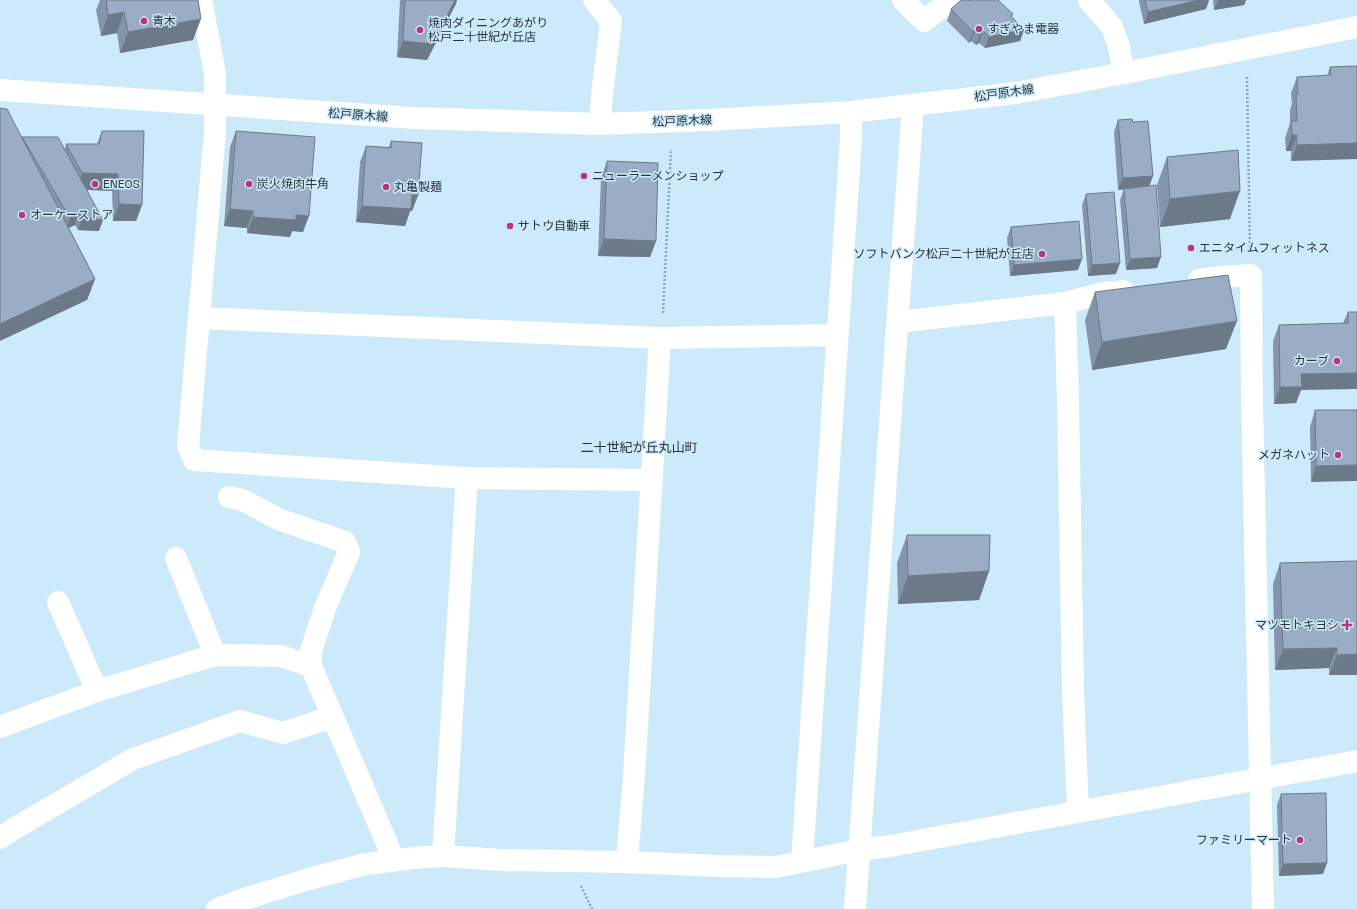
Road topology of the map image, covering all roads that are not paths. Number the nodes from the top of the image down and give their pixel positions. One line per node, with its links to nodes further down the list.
1 (201, 0): 9 (street)
2 (594, 0): 12 (street)
3 (903, 0): 4 (street)
4 (951, 0)
5 (1089, 0): 7 (street)
6 (1357, 27): 7 (street, 松戸原木線)
7 (1124, 73): 10 (street, 松戸原木線)
8 (0, 90): 9 (street, 松戸原木線)
9 (214, 105): 12 (street, 松戸原木線); 16 (street)
10 (913, 105): 11 (street, 松戸原木線); 17 (street)
11 (851, 112): 12 (street, 松戸原木線); 18 (street)
12 (600, 124)
13 (1183, 282): 31 (street)
14 (1145, 288): 15 (street)
15 (1065, 304): 17 (street); 32 (street)
16 (199, 318): 19 (street); 20 (street)
17 (898, 322): 34 (street)
18 (837, 335): 19 (street); 37 (street)
19 (660, 338): 21 (street)
20 (467, 478): 21 (street); 35 (street)
21 (652, 480): 38 (street)
22 (229, 497): 26 (street)
23 (176, 558): 25 (street)
24 (58, 602): 27 (street)
25 (215, 655): 26 (street); 27 (street)
26 (311, 666): 28 (street)
27 (97, 691): 29 (street)
28 (332, 717): 33 (street); 36 (street)
29 (0, 727)
30 (1357, 761): 31 (street)
31 (1260, 778): 32 (street); 41 (street)
32 (1078, 812): 34 (street)
33 (0, 838)
34 (859, 850): 37 (street); 40 (street)
35 (443, 856): 36 (street); 38 (street)
36 (394, 860): 39 (street)
37 (802, 860): 38 (street)
38 (627, 862)
39 (217, 909)
40 (855, 909)
41 (1263, 909)

